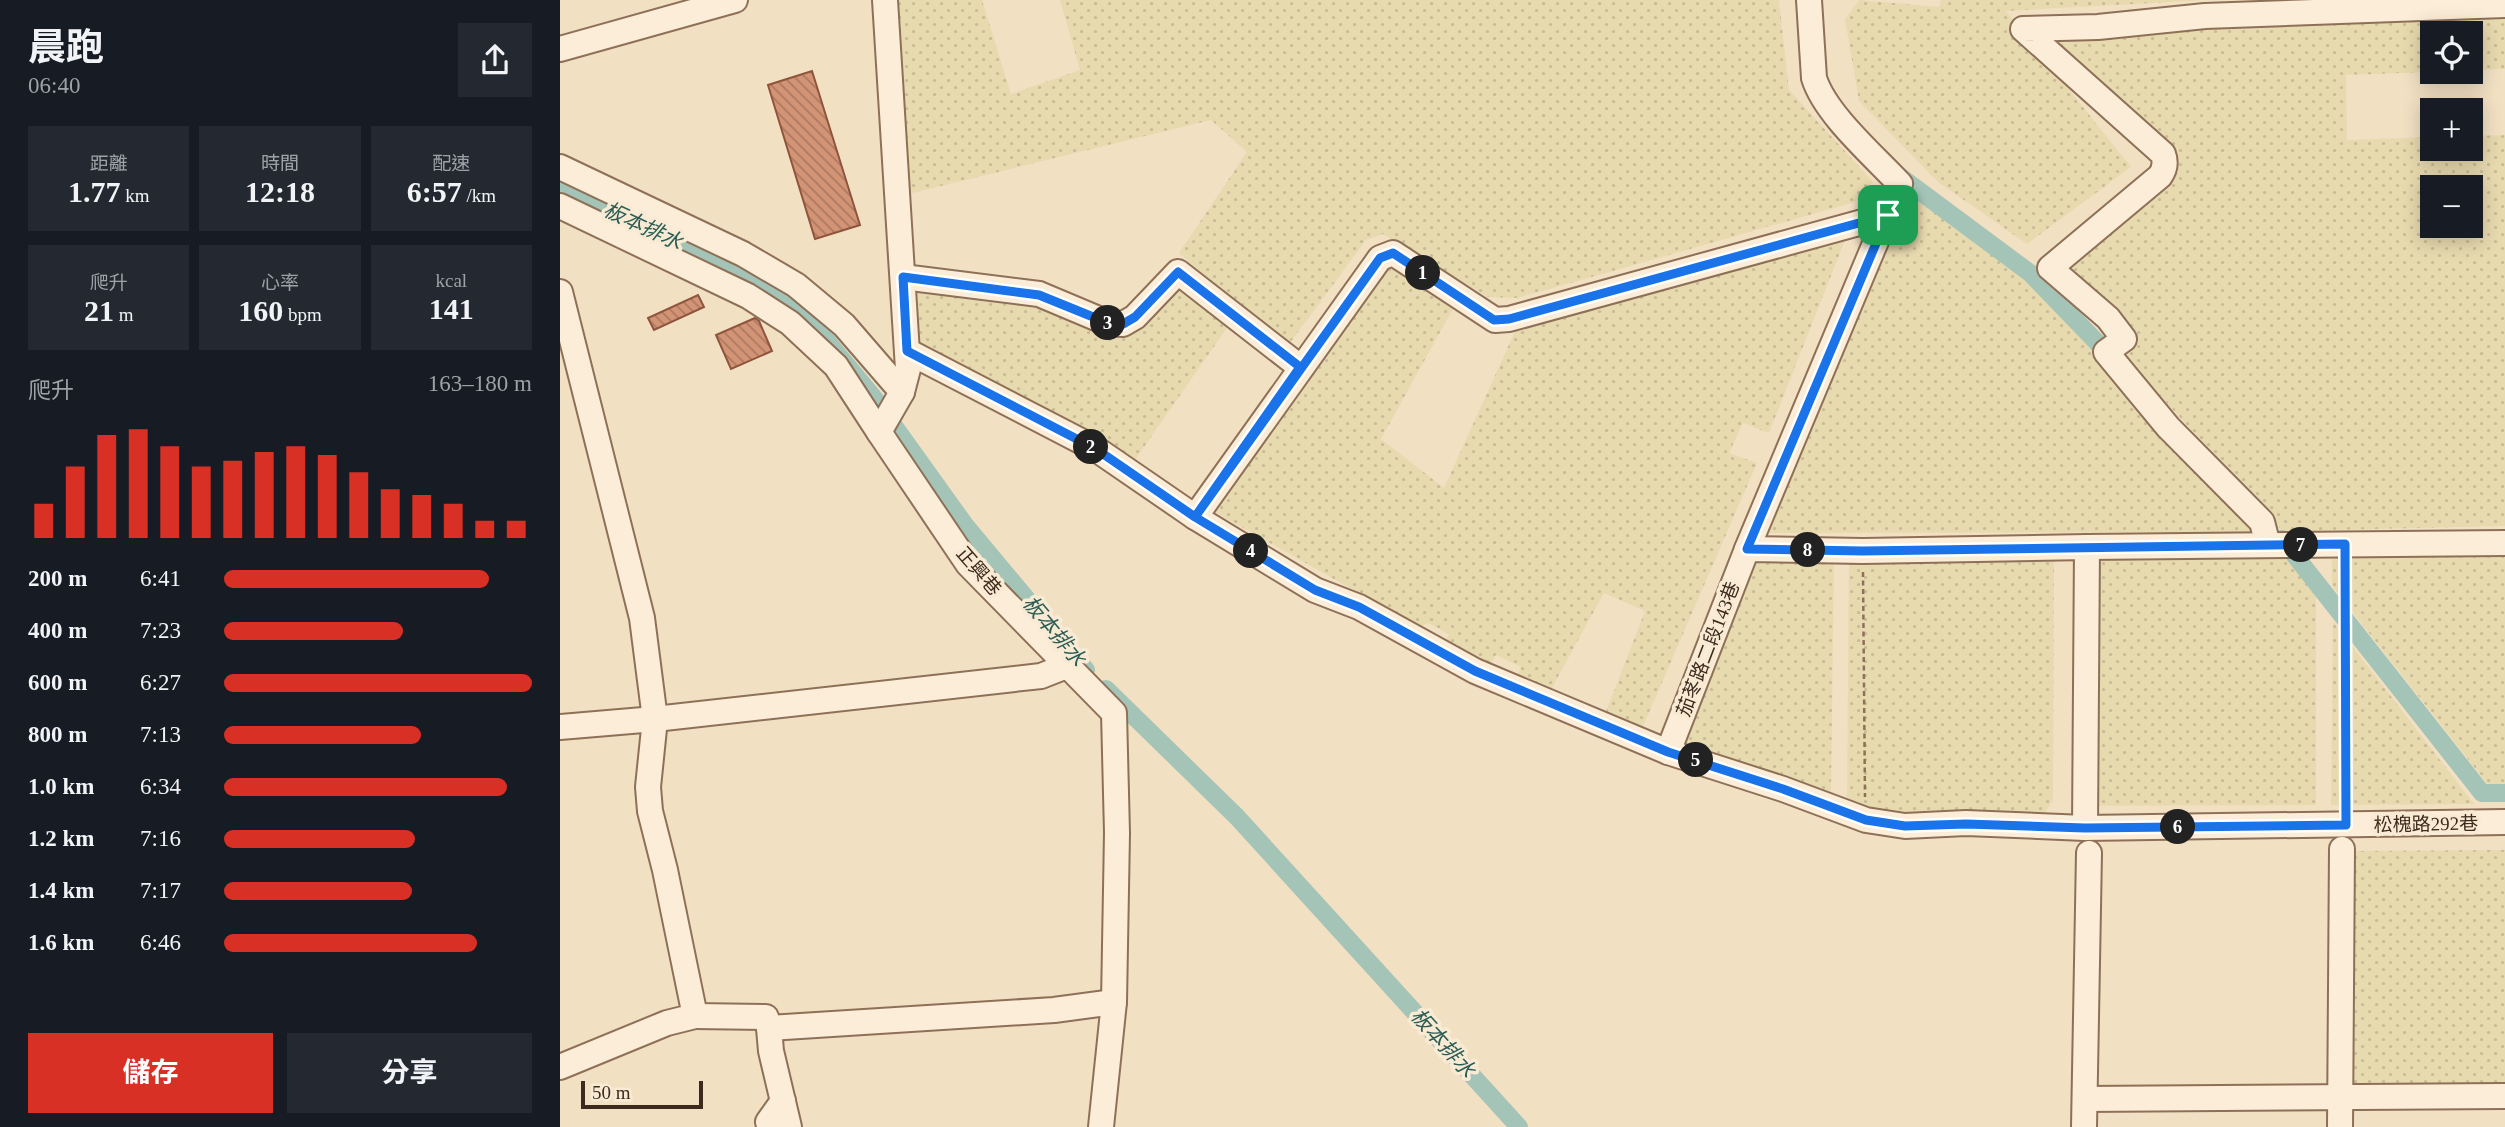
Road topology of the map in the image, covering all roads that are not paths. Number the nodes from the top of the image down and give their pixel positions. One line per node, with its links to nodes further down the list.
1 (735, 0): 5 (street)
2 (885, 0): 9 (street)
3 (1809, 0): 8 (street, 茄苳路二段143巷)
4 (2505, 5): 17 (street)
5 (560, 50)
6 (560, 167): 13 (street)
7 (560, 206): 14 (street, 正興巷)
8 (1888, 215): 12 (street); 19 (street, 茄苳路二段143巷)
9 (903, 277): 11 (street); 12 (street)
10 (560, 292): 21 (street)
11 (907, 351): 13 (street); 15 (street, 松槐路292巷)
12 (1300, 367): 15 (street)
13 (899, 397): 14 (street)
14 (881, 428): 20 (street, 正興巷)
15 (1195, 517): 23 (street, 松槐路292巷)
16 (2505, 543): 17 (street)
17 (2268, 545): 18 (street)
18 (2087, 547): 19 (street); 25 (street)
19 (1747, 549): 23 (street, 茄苳路二段143巷)
20 (1069, 665): 21 (street); 28 (street, 正興巷)
21 (654, 719): 22 (street); 29 (street)
22 (560, 727)
23 (1668, 752): 25 (street, 松槐路292巷)
24 (2505, 822): 26 (street, 松槐路292巷)
25 (2085, 828): 26 (street, 松槐路292巷)
26 (2344, 837): 33 (street)
27 (2089, 853): 34 (street)
28 (1114, 1002): 30 (street); 38 (street, 正興巷)
29 (695, 1016): 30 (street); 31 (street)
30 (769, 1028): 35 (street)
31 (560, 1067)
32 (2505, 1096): 33 (street)
33 (2340, 1097): 34 (street); 40 (street)
34 (2085, 1099): 39 (street)
35 (783, 1101): 36 (street); 37 (street)
36 (770, 1127)
37 (789, 1127)
38 (1101, 1127)
39 (2084, 1127)
40 (2340, 1127)

